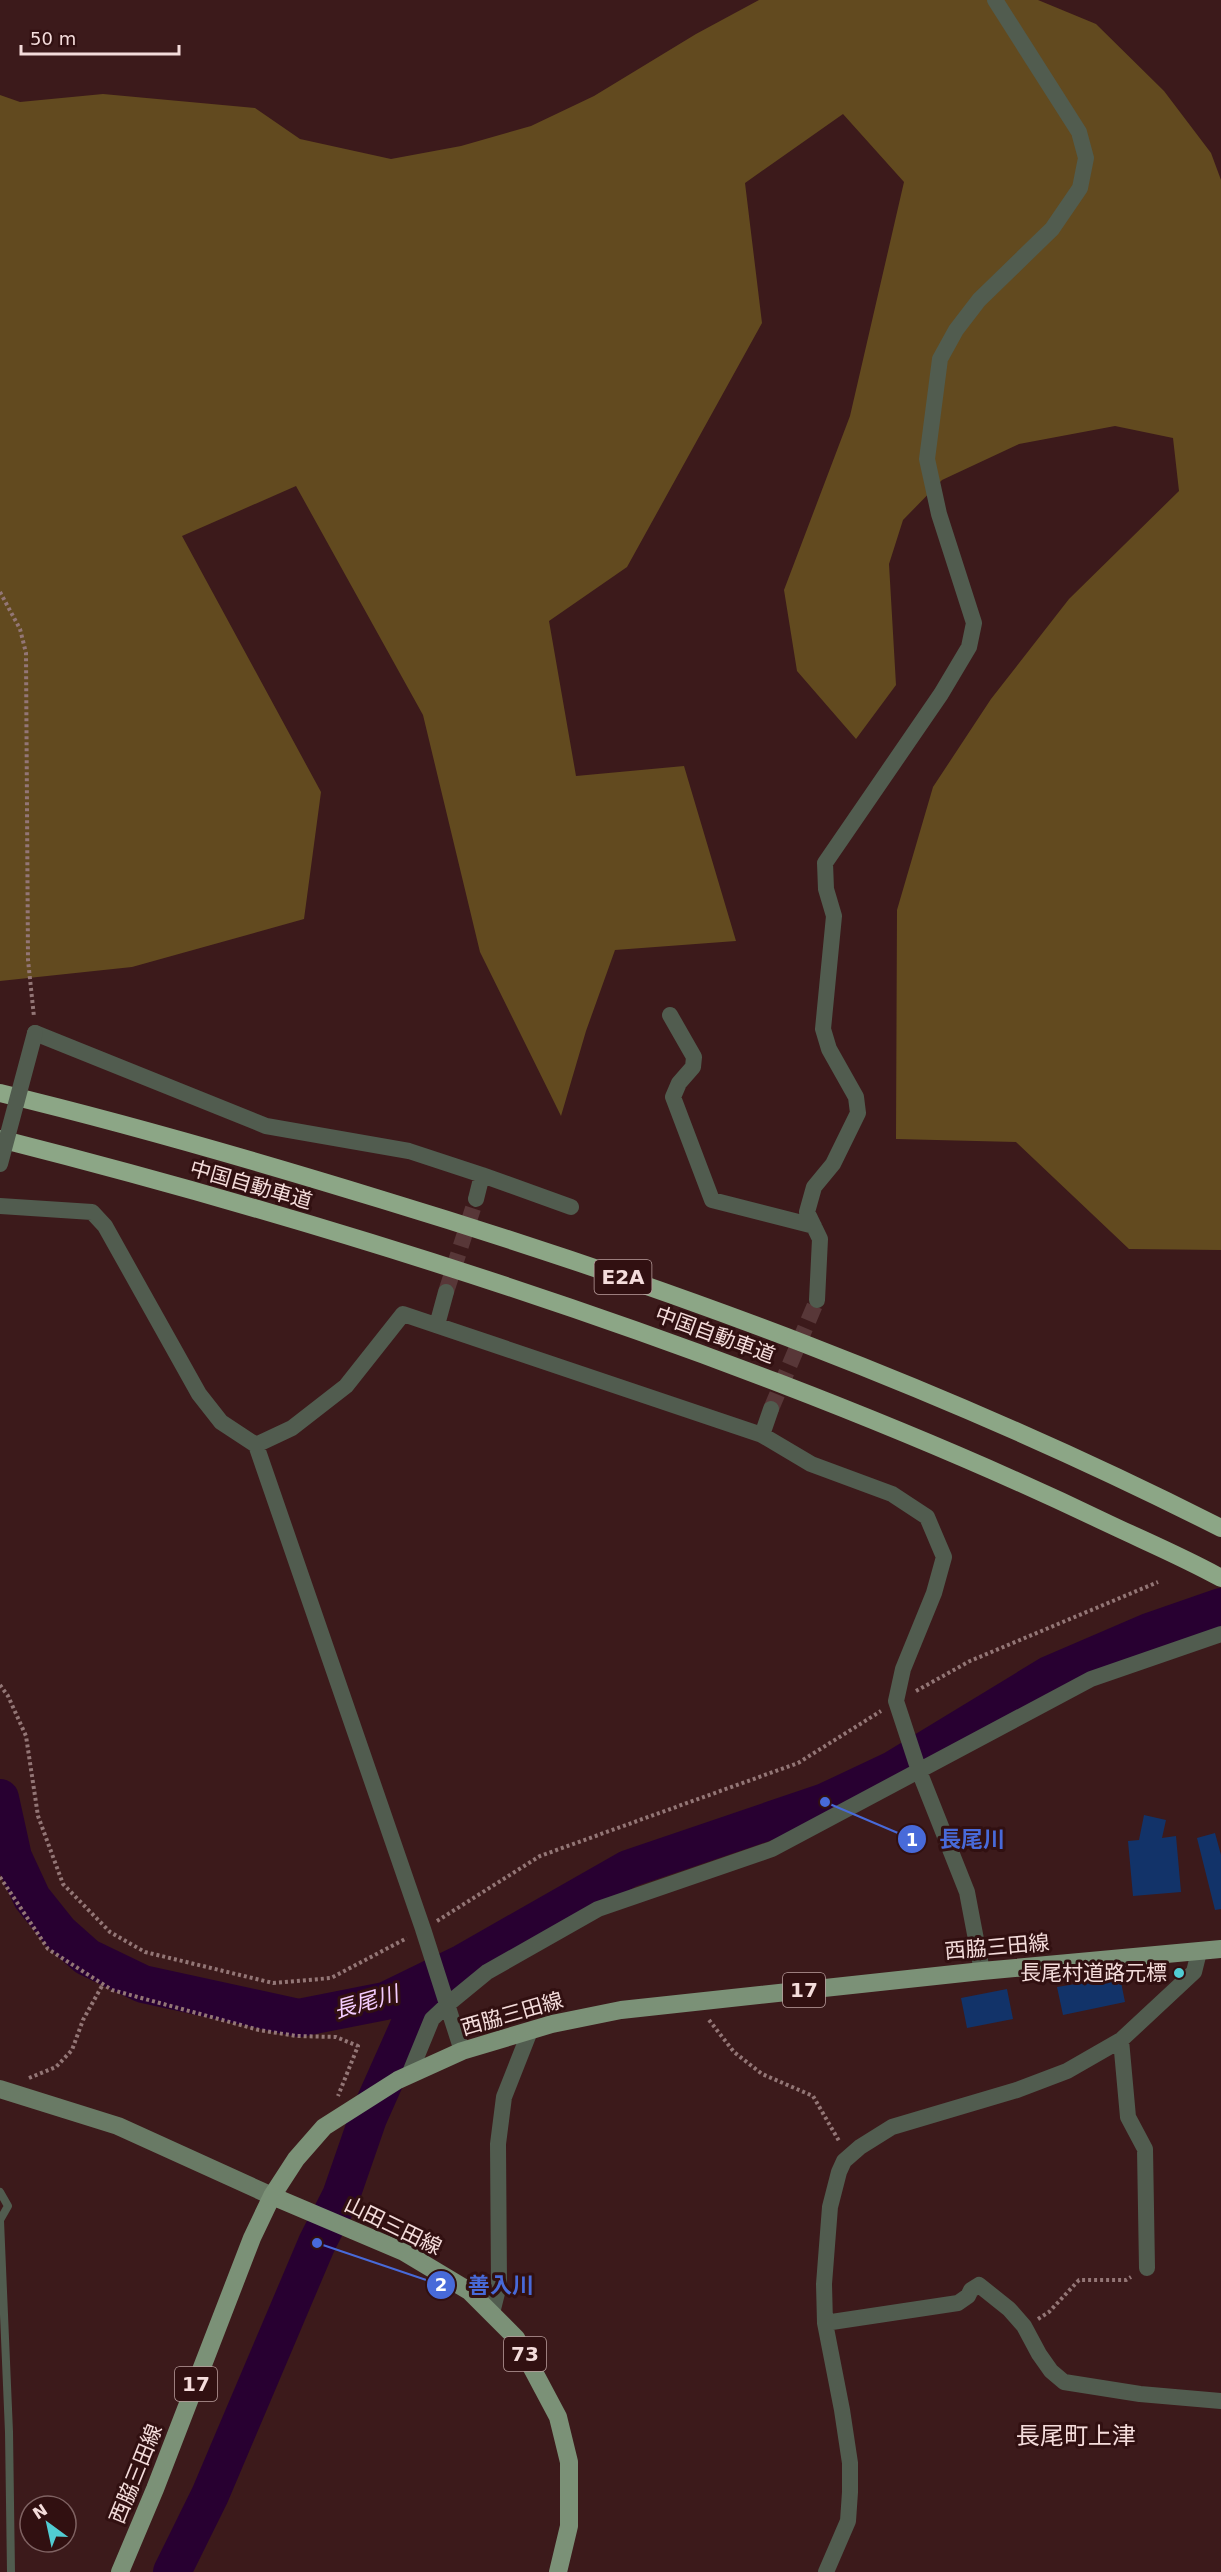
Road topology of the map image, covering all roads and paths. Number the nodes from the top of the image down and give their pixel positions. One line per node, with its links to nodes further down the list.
1 (995, 0): 12 (street)
2 (0, 592): 4 (path)
3 (670, 1015): 12 (street)
4 (35, 1033): 7 (street, bridge); 8 (street)
5 (0, 1093): 19 (highway, 中国自動車道 / E2A)
6 (0, 1139): 20 (highway, 中国自動車道 / E2A)
7 (0, 1164)
8 (482, 1174): 9 (street); 11 (street)
9 (476, 1199)
10 (0, 1206): 18 (street)
11 (571, 1207)
12 (814, 1226): 14 (street)
13 (446, 1292): 15 (street)
14 (817, 1300)
15 (437, 1325): 17 (street); 18 (street)
16 (771, 1409): 17 (street)
17 (762, 1435): 24 (street)
18 (256, 1445): 27 (street)
19 (1221, 1528)
20 (1216, 1576)
21 (1158, 1582): 24 (path)
22 (1221, 1634): 25 (street)
23 (0, 1685): 27 (path)
24 (896, 1701): 25 (street); 27 (path)
25 (919, 1771): 30 (street); 33 (street)
26 (0, 1877): 31 (path)
27 (423, 1929): 33 (street)
28 (1221, 1949): 29 (main road, 西脇三田線 / 17)
29 (1199, 1952): 30 (main road, 西脇三田線 / 17); 35 (street)
30 (982, 1971): 32 (main road, 西脇三田線 / 17)
31 (103, 1984): 38 (path); 39 (path)
32 (697, 2002): 34 (main road, 西脇三田線 / 17); 40 (path)
33 (448, 2004): 36 (street); 37 (street)
34 (530, 2031): 36 (main road, 西脇三田線 / 17); 45 (street)
35 (1121, 2040): 40 (street); 44 (street)
36 (462, 2051): 37 (main road, 西脇三田線 / 17)
37 (404, 2077): 42 (main road, 西脇三田線 / 17)
38 (0, 2089): 42 (street)
39 (337, 2097)
40 (849, 2157): 46 (street)
41 (0, 2192): 43 (lane)
42 (272, 2196): 45 (main road, 山田三田線 / 73); 50 (main road, 西脇三田線 / 17)
43 (0, 2220): 49 (lane)
44 (1147, 2268): 47 (path)
45 (492, 2313): 51 (main road, 山田三田線 / 73)
46 (825, 2323): 47 (street); 52 (street)
47 (1024, 2326): 48 (street)
48 (1221, 2401)
49 (11, 2572)
50 (120, 2572)
51 (558, 2572)
52 (826, 2572)

